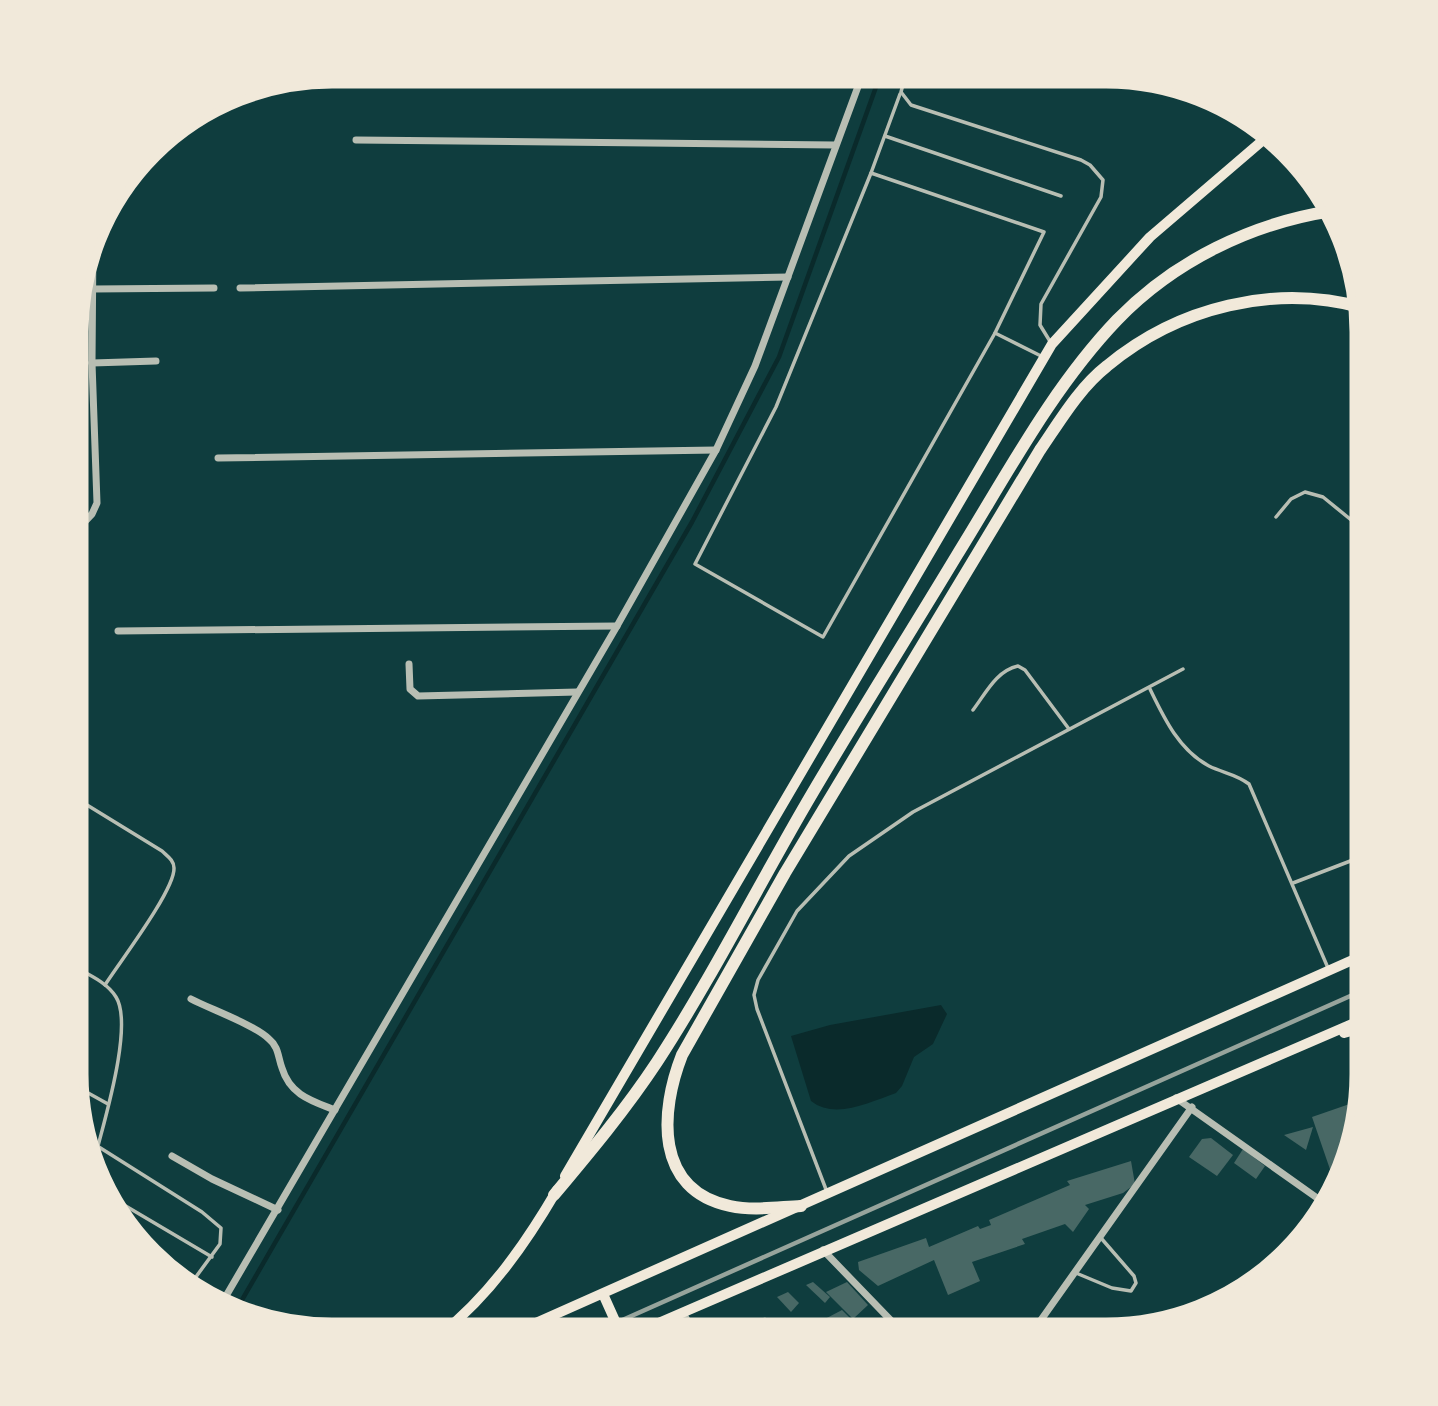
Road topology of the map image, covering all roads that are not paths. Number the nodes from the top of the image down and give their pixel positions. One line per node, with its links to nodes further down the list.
1 (859, 84): 7 (street)
2 (903, 84): 3 (lane)
3 (901, 92): 4 (lane); 18 (lane)
4 (885, 136): 8 (lane); 9 (lane)
5 (356, 140): 7 (street)
6 (1263, 140): 18 (main road)
7 (835, 145): 12 (street)
8 (871, 173): 17 (lane); 17 (lane)
9 (1061, 196)
10 (1323, 212): 55 (highway)
11 (93, 265): 14 (street)
12 (788, 277): 15 (street); 22 (street)
13 (215, 288): 14 (street)
14 (93, 289): 21 (street)
15 (240, 289)
16 (1352, 306): 58 (highway)
17 (995, 332): 19 (lane)
18 (1052, 344): 19 (main road)
19 (1044, 358): 55 (main road)
20 (156, 361): 21 (street)
21 (92, 363): 25 (street)
22 (716, 450): 23 (street); 27 (street)
23 (218, 458)
24 (1276, 517): 26 (lane)
25 (84, 522)
26 (1353, 522)
27 (617, 626): 28 (street); 32 (street)
28 (118, 631)
29 (409, 664): 32 (street)
30 (1183, 669): 31 (lane)
31 (1150, 688): 34 (lane); 37 (lane)
32 (578, 692): 50 (street)
33 (973, 710): 34 (lane)
34 (1069, 729): 54 (lane)
35 (85, 804): 41 (lane)
36 (1354, 860): 37 (lane)
37 (1292, 883): 39 (lane)
38 (1354, 959): 39 (main road)
39 (1329, 970): 54 (main road)
40 (85, 973): 41 (lane)
41 (105, 985): 48 (lane)
42 (191, 999): 50 (street)
43 (1354, 1023): 45 (main road)
44 (1354, 1031): 45 (main road)
45 (1291, 1050): 47 (main road)
46 (85, 1091): 48 (lane)
47 (1175, 1098): 49 (street); 61 (main road)
48 (108, 1104): 52 (lane)
49 (1192, 1107): 56 (street); 60 (street)
50 (335, 1110): 59 (street)
51 (94, 1143): 52 (lane)
52 (98, 1146): 62 (lane)
53 (172, 1156): 59 (street)
54 (828, 1194): 58 (main road)
55 (554, 1195): 70 (main road)
56 (1320, 1200)
57 (120, 1203): 62 (lane)
58 (801, 1206): 65 (main road)
59 (278, 1210): 66 (street)
60 (1100, 1236): 63 (street); 63 (lane)
61 (823, 1250): 67 (main road); 68 (street)
62 (212, 1257): 64 (lane)
63 (1074, 1273): 69 (street)
64 (194, 1280)
65 (603, 1294): 71 (main road); 72 (main road)
66 (225, 1298)
67 (683, 1313): 73 (main road); 74 (street)
68 (892, 1321)
69 (1040, 1321)
70 (455, 1322)
71 (539, 1322)
72 (615, 1322)
73 (663, 1322)
74 (688, 1322)

